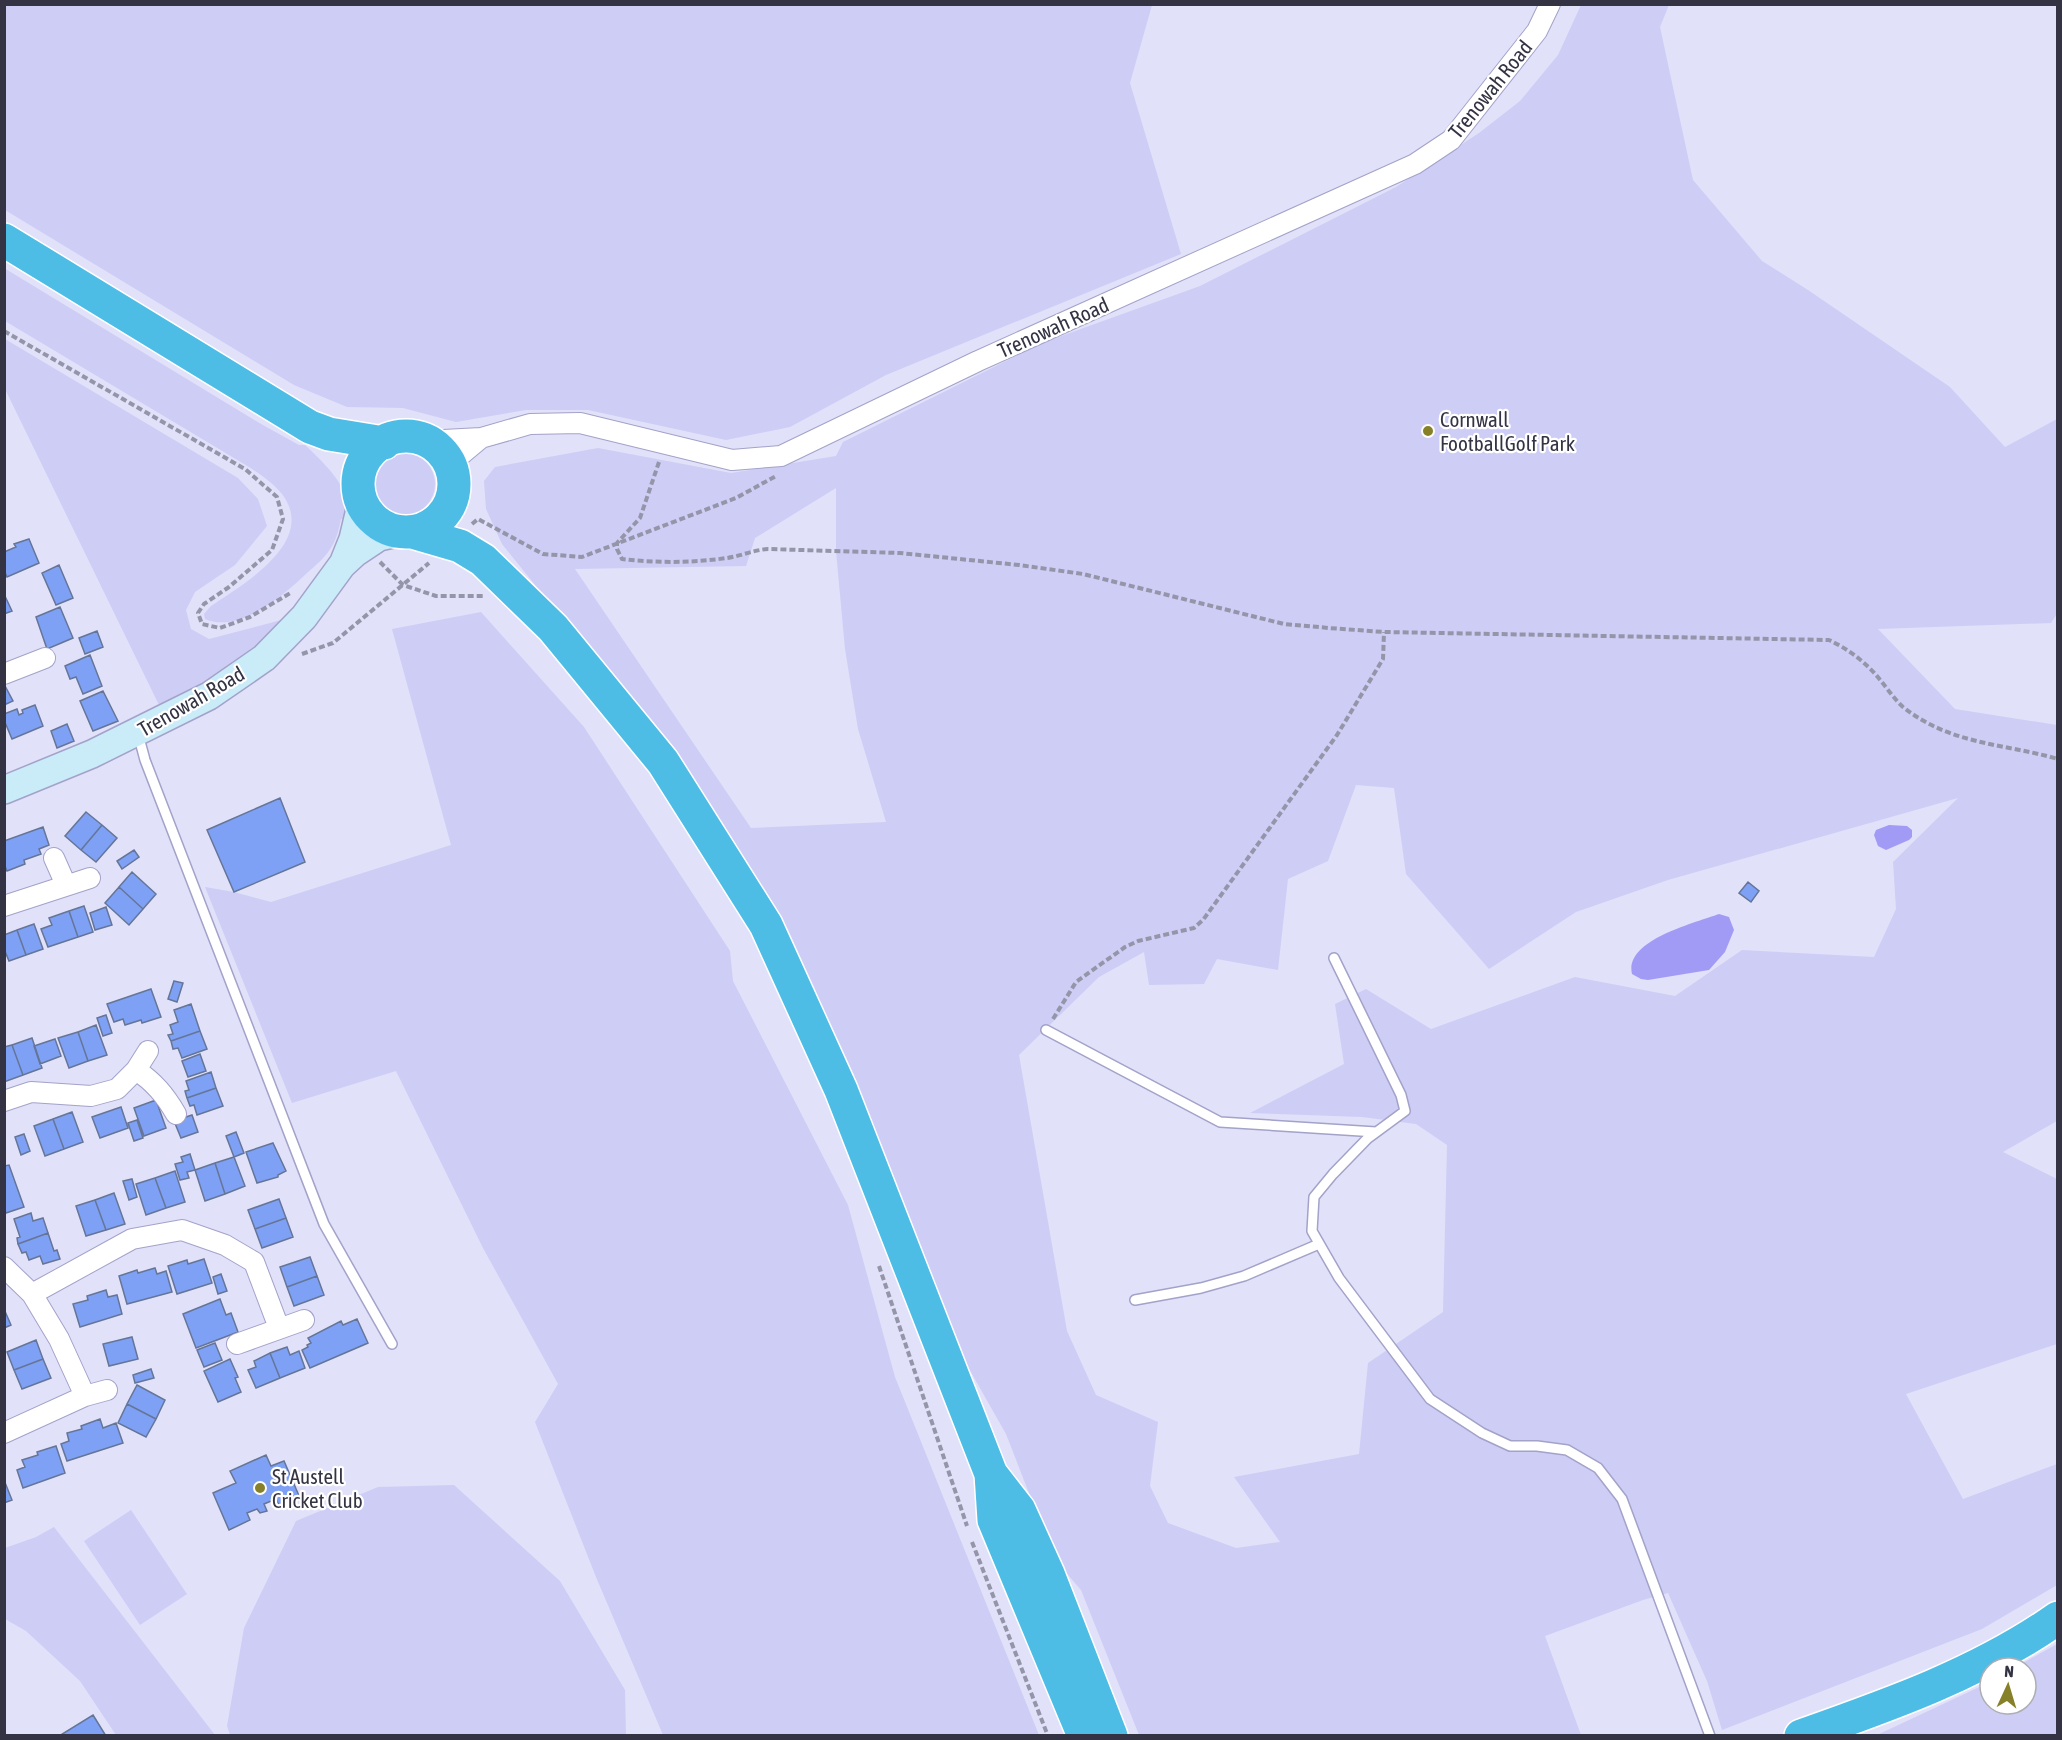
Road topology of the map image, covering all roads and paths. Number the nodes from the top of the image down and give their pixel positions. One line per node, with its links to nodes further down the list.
1 (1550, 4): 9 (street, Trenowah Road)
2 (4, 240): 4 (highway)
3 (4, 331): 18 (path)
4 (310, 427): 7 (highway); 11 (highway)
5 (481, 438): 6 (street, Trenowah Road); 8 (street, Trenowah Road); 10 (street, Trenowah Road)
6 (425, 441): 7 (highway); 10 (highway)
7 (384, 442): 11 (highway)
8 (665, 445): 9 (street, Trenowah Road); 14 (path)
9 (797, 448): 14 (path)
10 (453, 474): 12 (highway); 13 (highway)
11 (361, 497): 12 (highway); 16 (street, Trenowah Road)
12 (406, 532): 13 (highway); 15 (street, Trenowah Road)
13 (459, 536): 14 (path); 17 (path); 50 (highway)
14 (617, 543): 20 (path)
15 (367, 546): 16 (street, Trenowah Road); 17 (path)
16 (342, 565): 22 (street, Trenowah Road)
17 (403, 585): 19 (path); 22 (path)
18 (299, 586)
19 (489, 596)
20 (1384, 632): 25 (path); 32 (path)
21 (45, 658): 23 (street)
22 (264, 658): 24 (street, Trenowah Road)
23 (4, 674)
24 (138, 732): 26 (street, Trenowah Road); 46 (lane)
25 (2058, 759)
26 (4, 790)
27 (54, 858): 29 (street)
28 (90, 878): 29 (street)
29 (66, 885): 30 (street)
30 (4, 906)
31 (1334, 958): 37 (lane)
32 (1047, 1030): 37 (lane)
33 (148, 1050): 34 (street)
34 (136, 1070): 35 (street); 36 (street)
35 (4, 1101)
36 (176, 1114)
37 (1376, 1132): 38 (lane)
38 (1319, 1244): 42 (lane); 55 (lane)
39 (879, 1265): 52 (path)
40 (4, 1267): 41 (street)
41 (32, 1294): 44 (street); 48 (street)
42 (1135, 1300)
43 (304, 1320): 44 (street)
44 (279, 1328): 45 (street)
45 (237, 1344)
46 (392, 1344)
47 (107, 1390): 48 (street)
48 (85, 1396): 49 (street)
49 (4, 1433)
50 (991, 1474): 53 (highway); 54 (highway)
51 (2058, 1618): 56 (highway)
52 (1048, 1736)
53 (1084, 1736)
54 (1111, 1736)
55 (1710, 1736)
56 (1801, 1736)

